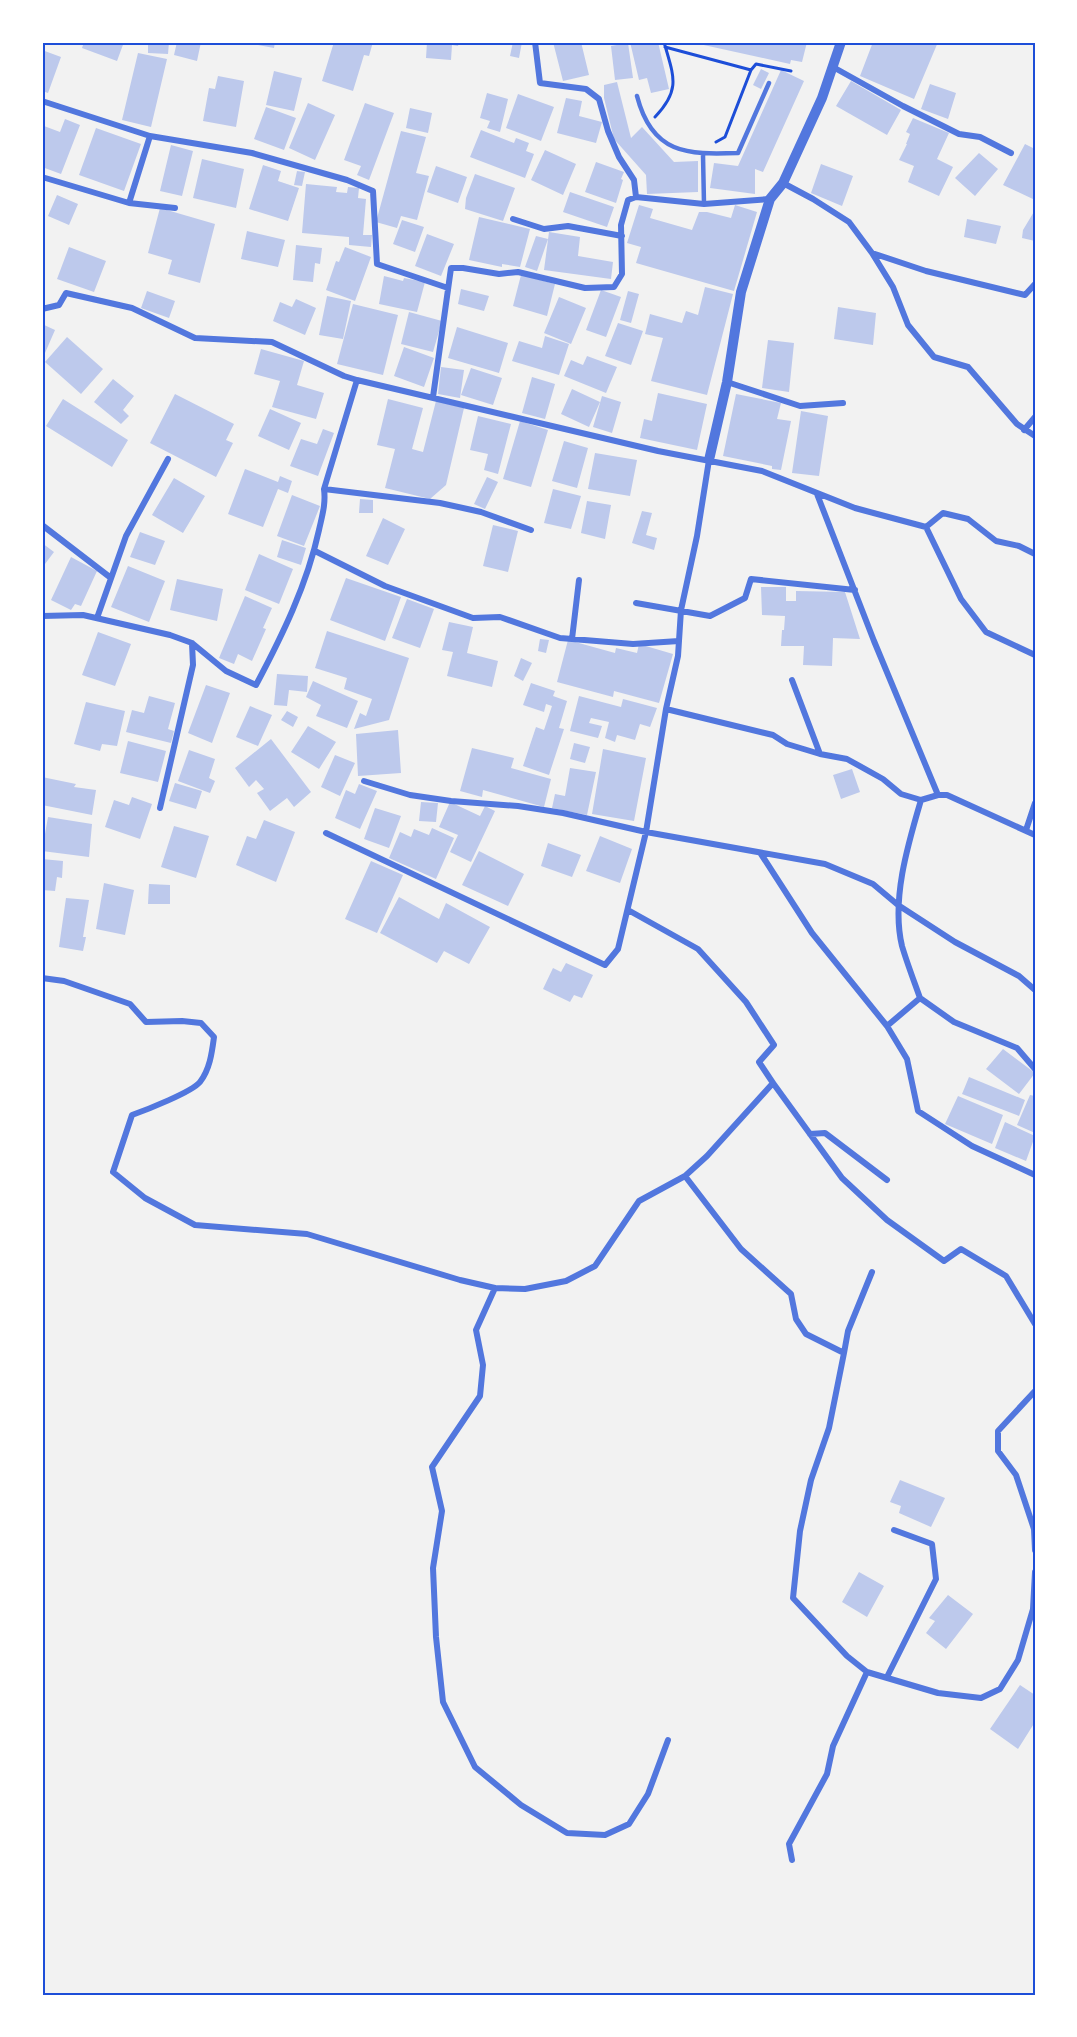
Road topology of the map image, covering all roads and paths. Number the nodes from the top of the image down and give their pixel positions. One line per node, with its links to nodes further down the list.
1 (536, 42): 17 (street)
2 (842, 42): 4 (street)
3 (665, 44): 5 (path); 10 (path)
4 (833, 67): 12 (street); 16 (street)
5 (751, 70): 6 (path); 14 (path)
6 (791, 71)
7 (769, 83): 14 (lane)
8 (637, 96): 10 (lane)
9 (42, 101): 11 (street)
10 (649, 124): 13 (lane)
11 (150, 136): 19 (street); 26 (street)
12 (1011, 153)
13 (703, 154): 14 (lane); 20 (lane)
14 (710, 154)
15 (42, 177): 19 (street)
16 (783, 183): 18 (street); 24 (street)
17 (636, 197): 20 (street); 23 (street)
18 (770, 199): 20 (street); 29 (street)
19 (129, 203): 21 (street)
20 (704, 204)
21 (175, 208)
22 (513, 219): 23 (street)
23 (622, 236): 26 (street)
24 (872, 253): 25 (street); 33 (street)
25 (1035, 284)
26 (448, 288): 30 (street)
27 (42, 309): 28 (street)
28 (357, 380): 30 (street); 37 (street)
29 (727, 382): 31 (street); 36 (street)
30 (433, 397): 36 (street)
31 (843, 404)
32 (1035, 417): 33 (street)
33 (1024, 430): 34 (street)
34 (1035, 436)
35 (168, 459): 44 (street)
36 (709, 460): 38 (street); 48 (street)
37 (324, 489): 41 (street); 42 (street)
38 (818, 494): 40 (street); 46 (street)
39 (42, 525): 44 (street)
40 (926, 527): 43 (street); 54 (street)
41 (531, 531)
42 (315, 550): 51 (street); 53 (street)
43 (1035, 554)
44 (111, 578): 50 (street)
45 (579, 580): 51 (street)
46 (855, 590): 48 (street); 59 (street)
47 (636, 603): 48 (street)
48 (681, 610): 52 (street)
49 (42, 616): 50 (street)
50 (97, 618): 53 (street)
51 (572, 639): 52 (street)
52 (679, 641): 56 (street)
53 (192, 643): 62 (street)
54 (1035, 655)
55 (792, 680): 57 (street)
56 (666, 709): 57 (street); 64 (street)
57 (820, 754): 60 (street)
58 (364, 781): 64 (street)
59 (938, 795): 60 (street); 63 (street)
60 (921, 800): 68 (street)
61 (1035, 803): 63 (street)
62 (160, 808)
63 (1026, 830): 66 (street)
64 (646, 832): 67 (street); 69 (street)
65 (326, 833): 69 (street)
66 (1035, 835)
67 (762, 854): 68 (street); 73 (street)
68 (898, 905): 71 (street); 72 (street)
69 (628, 910): 75 (street)
70 (42, 978): 81 (street)
71 (1035, 990)
72 (920, 998): 73 (street); 74 (street)
73 (887, 1026): 77 (street)
74 (1035, 1069)
75 (773, 1083): 76 (street); 78 (street)
76 (810, 1134): 79 (street); 82 (street)
77 (1035, 1175)
78 (685, 1176): 81 (street); 83 (street)
79 (887, 1180)
80 (872, 1272): 83 (street)
81 (495, 1288): 91 (street)
82 (1035, 1324)
83 (844, 1353): 89 (street)
84 (1035, 1391): 86 (street)
85 (894, 1530): 90 (street)
86 (1035, 1550)
87 (1035, 1572): 88 (street)
88 (1034, 1609): 90 (street)
89 (867, 1671): 90 (street); 92 (street)
90 (887, 1677)
91 (668, 1740)
92 (792, 1860)

